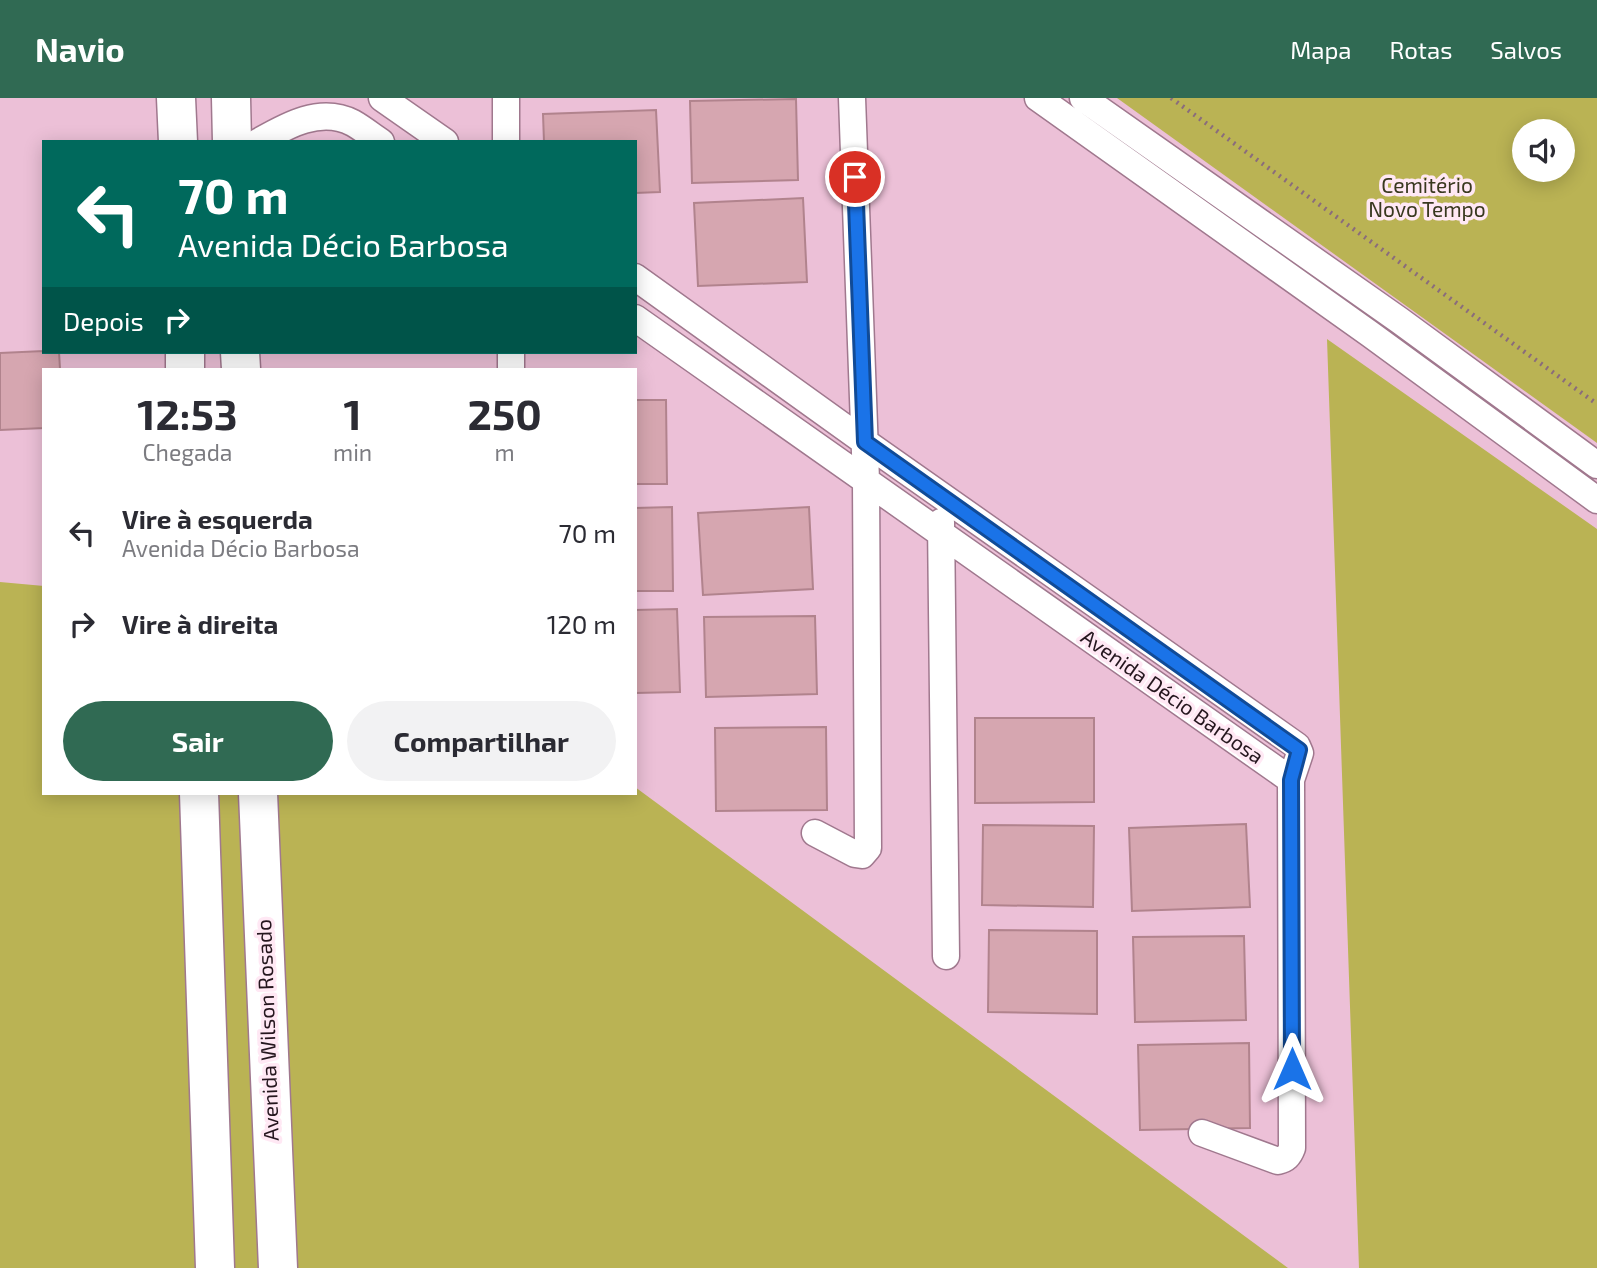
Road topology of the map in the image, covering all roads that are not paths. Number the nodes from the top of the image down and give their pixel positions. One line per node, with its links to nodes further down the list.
1 (176, 98): 8 (highway)
2 (231, 98): 9 (highway)
3 (382, 98): 12 (street)
4 (506, 98): 13 (street)
5 (852, 98): 16 (street)
6 (1038, 98): 20 (street)
7 (1083, 98): 17 (street)
8 (178, 140)
9 (232, 140)
10 (261, 140): 11 (street)
11 (378, 140)
12 (442, 140)
13 (506, 140)
14 (637, 278): 16 (street, Avenida Décio Barbosa)
15 (637, 319): 18 (street, Avenida Décio Barbosa)
16 (865, 442): 18 (street); 19 (street, Avenida Décio Barbosa)
17 (1597, 465)
18 (866, 480): 21 (street, Avenida Décio Barbosa); 25 (street)
19 (941, 496): 21 (street); 22 (street, Avenida Décio Barbosa)
20 (1597, 500)
21 (940, 534): 22 (street, Avenida Décio Barbosa); 26 (street)
22 (1291, 780): 27 (street)
23 (199, 795): 28 (highway)
24 (258, 795): 29 (highway, Avenida Wilson Rosado)
25 (815, 833)
26 (946, 956)
27 (1202, 1133)
28 (215, 1268)
29 (278, 1268)

